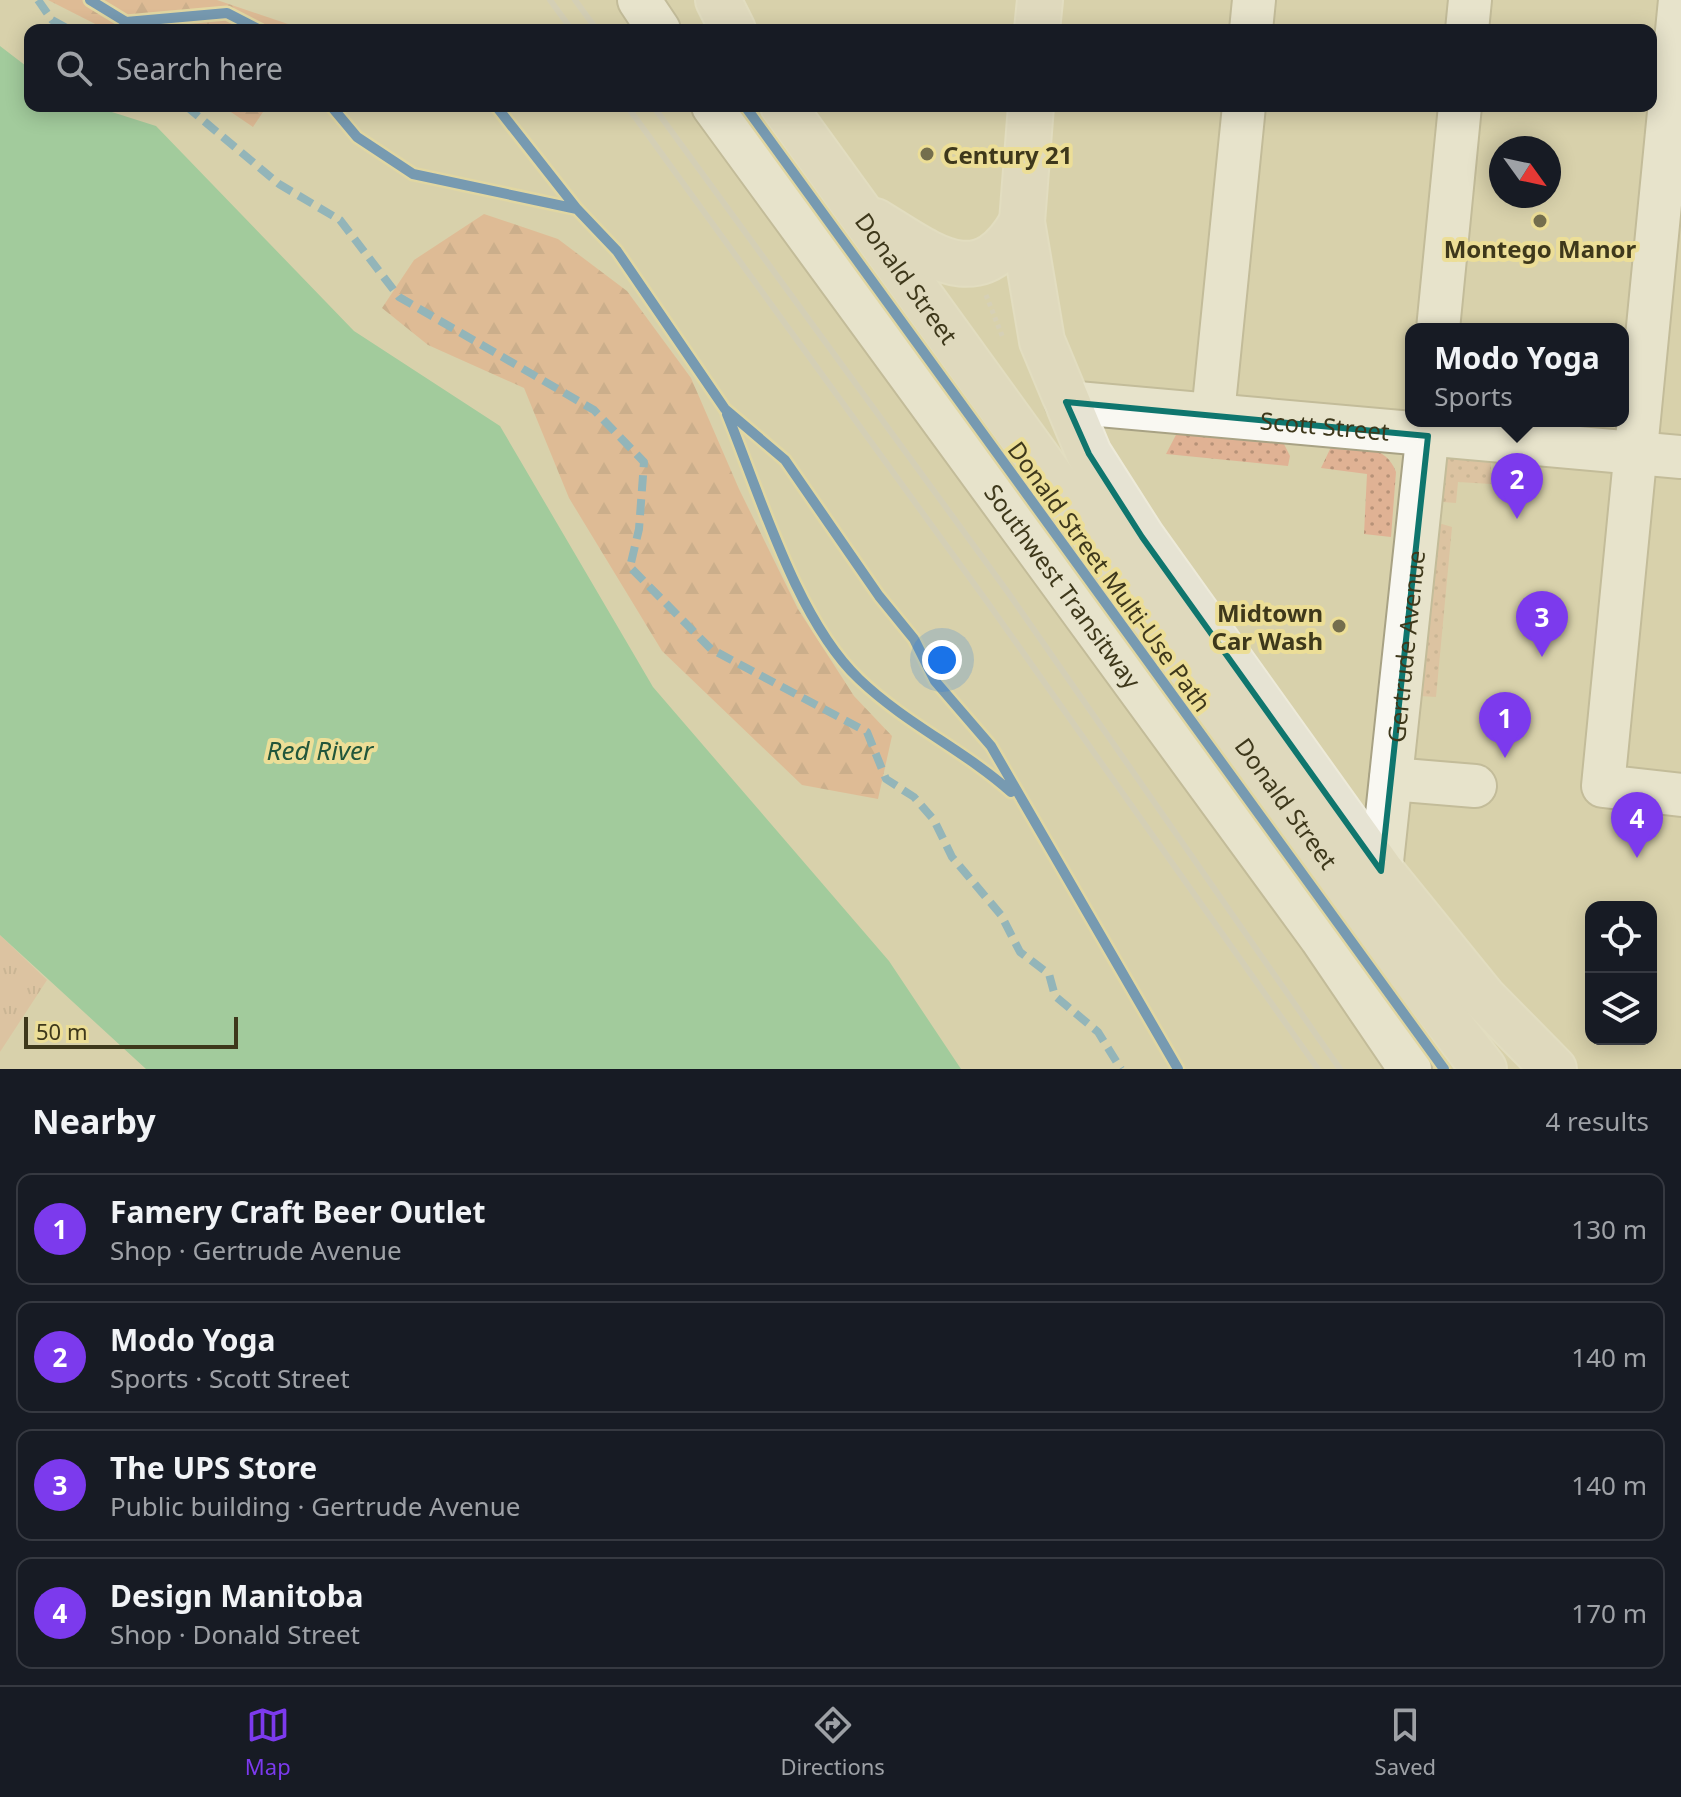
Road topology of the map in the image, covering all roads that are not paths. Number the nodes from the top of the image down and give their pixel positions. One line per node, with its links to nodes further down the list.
1 (639, 0): 7 (street)
2 (718, 0): 8 (main road)
3 (1040, 0): 9 (main road)
4 (1254, 0): 10 (street)
5 (1470, 0): 11 (street)
6 (1680, 0): 25 (street)
7 (655, 24)
8 (730, 24)
9 (1038, 24)
10 (1252, 24)
11 (1468, 24)
12 (717, 112): 31 (street, Southwest Transitway)
13 (787, 112): 17 (main road, Donald Street)
14 (1031, 112): 18 (main road, Donald Street)
15 (1243, 112): 22 (street)
16 (1459, 112): 19 (street)
17 (860, 212): 18 (main road); 20 (main road, Donald Street)
18 (1022, 222): 21 (main road, Donald Street)
19 (1439, 323)
20 (983, 384): 21 (main road); 32 (main road, Donald Street)
21 (1066, 402): 22 (street, Scott Street); 30 (main road, Donald Street)
22 (1213, 414): 23 (street, Scott Street)
23 (1405, 427)
24 (1428, 428): 25 (street, Scott Street); 27 (street, Gertrude Avenue)
25 (1638, 453): 26 (street, Scott Street); 29 (street)
26 (1681, 457)
27 (1391, 779): 28 (street); 30 (street, Gertrude Avenue)
28 (1475, 786)
29 (1681, 795)
30 (1381, 871): 33 (main road, Donald Street)
31 (1410, 1069)
32 (1484, 1069)
33 (1554, 1069)

